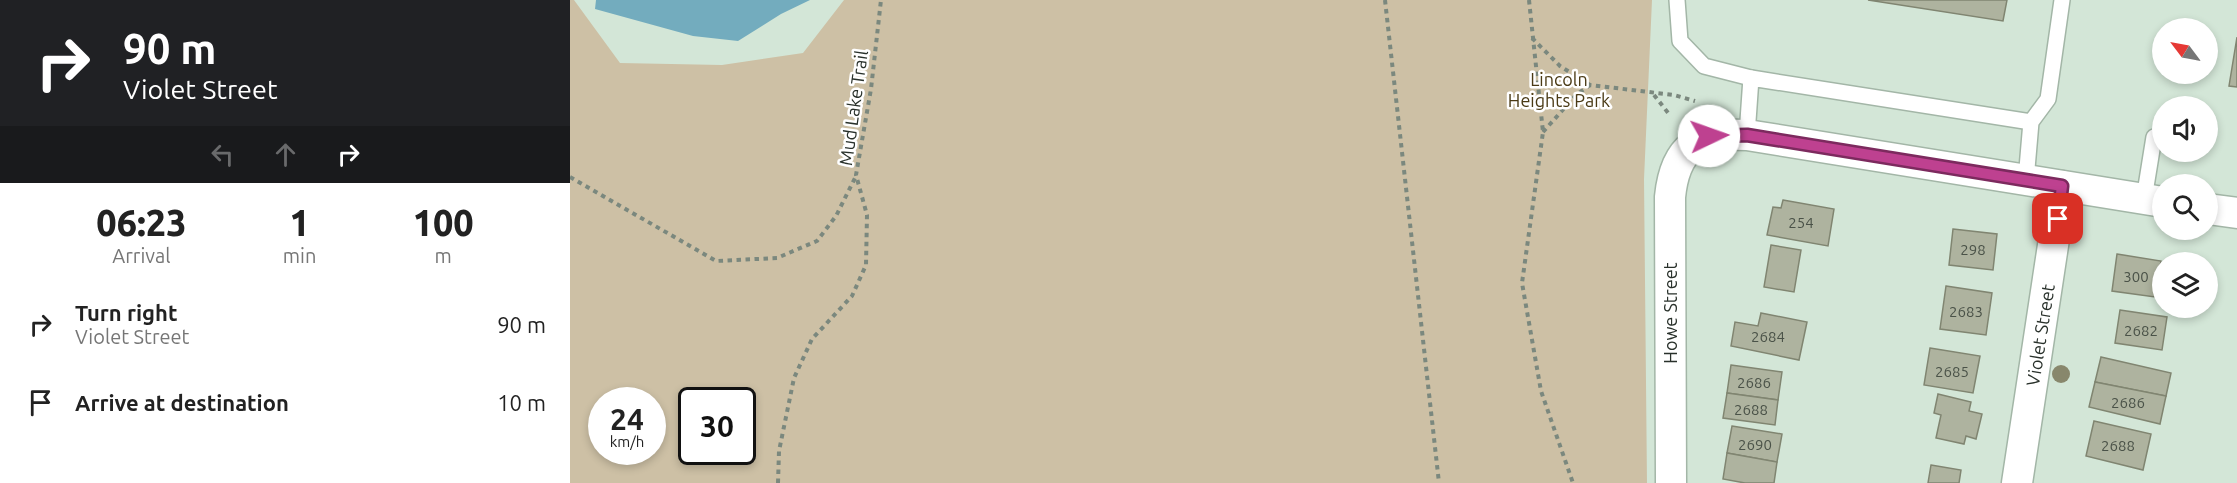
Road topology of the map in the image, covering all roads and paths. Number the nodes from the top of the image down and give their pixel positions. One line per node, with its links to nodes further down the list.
1 (881, 0): 15 (path, Mud Lake Trail)
2 (1385, 0): 23 (path)
3 (1529, 0): 6 (path)
4 (1677, 0): 7 (lane)
5 (2062, 0): 12 (lane)
6 (1532, 37): 8 (path); 13 (path)
7 (1750, 78): 12 (lane); 14 (lane)
8 (1590, 85): 9 (path); 13 (path)
9 (1653, 94): 10 (path); 11 (path)
10 (1695, 101)
11 (1670, 114)
12 (2031, 123): 17 (lane)
13 (1543, 132): 24 (path)
14 (1747, 135): 17 (street); 25 (street, Howe Street)
15 (856, 175): 16 (path); 22 (path, Mud Lake Trail)
16 (570, 177)
17 (2026, 180): 18 (street)
18 (2062, 186): 19 (street); 26 (street, Violet Street)
19 (2152, 200)
20 (2218, 210): 21 (street)
21 (2237, 213)
22 (778, 483)
23 (1439, 483)
24 (1573, 483)
25 (1671, 483)
26 (2017, 483)

